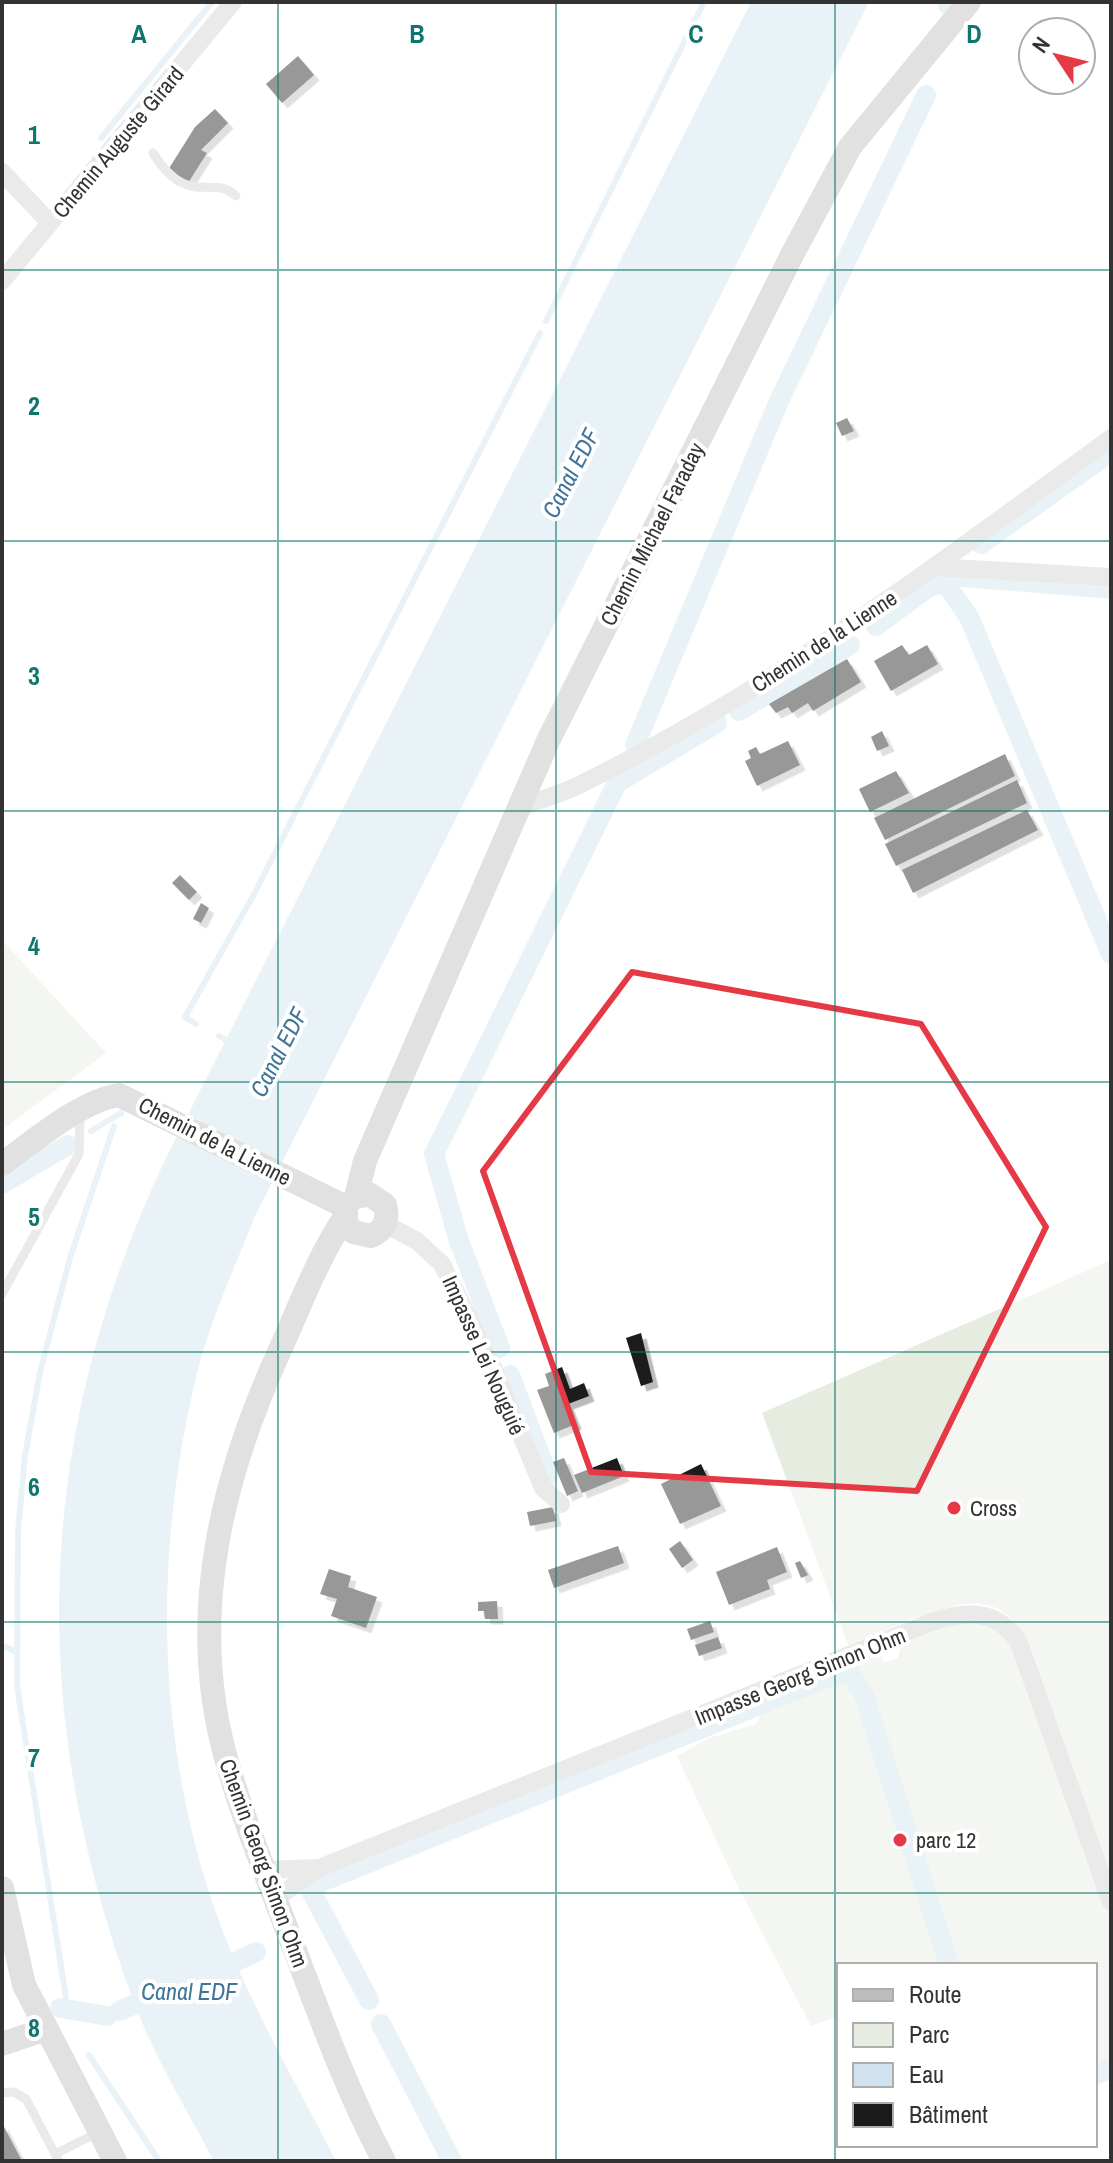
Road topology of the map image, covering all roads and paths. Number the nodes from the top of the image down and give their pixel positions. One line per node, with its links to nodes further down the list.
1 (233, 2): 6 (street, Chemin Auguste Girard)
2 (969, 2): 11 (main road, Chemin Michael Faraday)
3 (153, 153): 5 (lane)
4 (2, 172): 6 (street)
5 (236, 196)
6 (50, 223): 7 (street, Chemin Auguste Girard)
7 (2, 281)
8 (1111, 438): 9 (street, Chemin de la Lienne)
9 (934, 567): 10 (street); 11 (street, Chemin de la Lienne)
10 (1111, 577)
11 (517, 809): 12 (main road, Chemin Michael Faraday)
12 (393, 1099): 15 (main road, Chemin Michael Faraday); 16 (main road, Chemin Michael Faraday)
13 (80, 1112): 14 (main road, Chemin de la Lienne); 15 (main road, Chemin de la Lienne); 17 (lane)
14 (2, 1164)
15 (349, 1207): 16 (main road); 16 (main road); 18 (main road, Chemin Georg Simon Ohm)
16 (377, 1220): 18 (main road, Chemin Georg Simon Ohm); 19 (street, Impasse Lei Nouguié)
17 (2, 1294)
18 (292, 1323): 21 (main road, Chemin Georg Simon Ohm)
19 (561, 1504)
20 (319, 1868): 21 (street, Impasse Georg Simon Ohm); 23 (street, Impasse Georg Simon Ohm); 24 (street, Impasse Georg Simon Ohm)
21 (264, 1870): 23 (main road, Chemin Georg Simon Ohm)
22 (2, 1888): 25 (main road)
23 (275, 1899): 31 (main road, Chemin Georg Simon Ohm)
24 (1111, 1902)
25 (46, 2029): 26 (main road); 28 (main road)
26 (2, 2044)
27 (2, 2093): 29 (lane)
28 (100, 2132): 29 (lane); 30 (main road)
29 (57, 2158)
30 (115, 2161)
31 (384, 2161)

